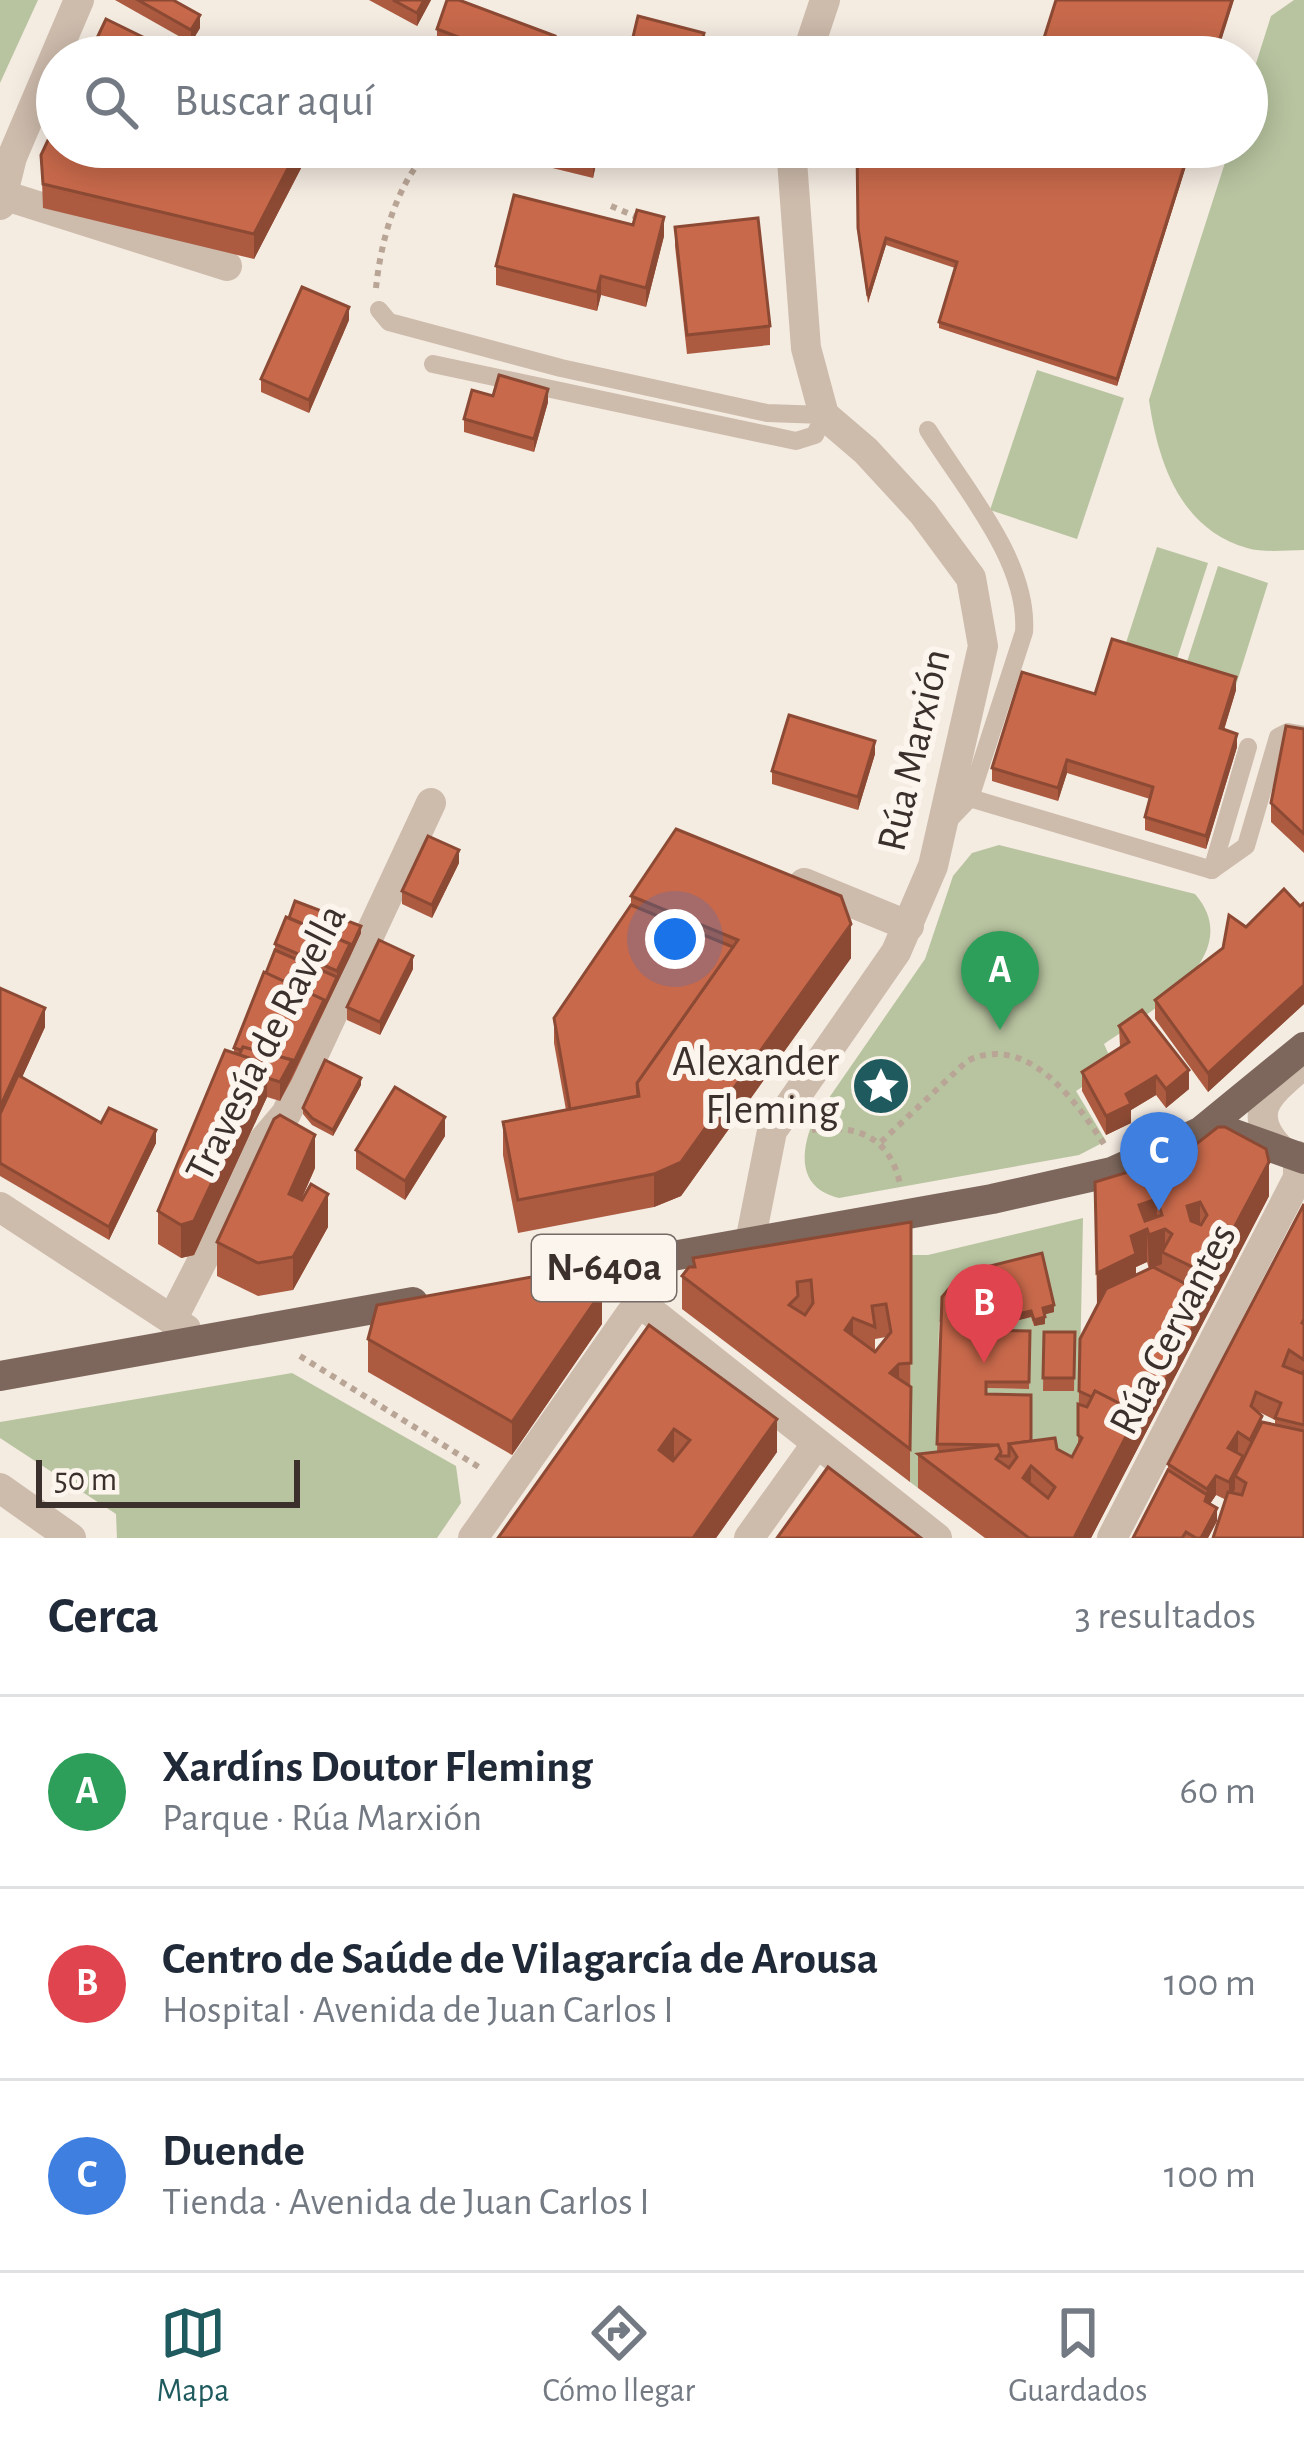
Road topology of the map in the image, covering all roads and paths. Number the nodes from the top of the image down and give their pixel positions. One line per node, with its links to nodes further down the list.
1 (80, 0): 3 (street)
2 (825, 0): 4 (street)
3 (64, 36)
4 (813, 36)
5 (36, 102): 8 (street)
6 (412, 168): 12 (path)
7 (792, 168): 14 (street)
8 (2, 198): 11 (street)
9 (611, 206): 10 (path)
10 (651, 223)
11 (227, 266)
12 (379, 310): 14 (lane)
13 (433, 364): 14 (lane)
14 (824, 415): 20 (street, Rúa Marxión)
15 (928, 430): 18 (lane)
16 (1304, 735): 21 (lane)
17 (1248, 747): 21 (lane)
18 (970, 798): 20 (lane); 21 (lane)
19 (431, 803): 38 (street, Travesía de Ravella)
20 (942, 826): 23 (street, Rúa Marxión)
21 (1212, 870)
22 (777, 872): 23 (street)
23 (909, 926): 33 (street, Rúa Marxión)
24 (1304, 1047): 27 (main road, N-640a)
25 (1304, 1064): 30 (street)
26 (801, 1132): 28 (path)
27 (1200, 1132): 30 (main road); 33 (main road, N-640a)
28 (880, 1142): 29 (path); 31 (path)
29 (1107, 1151)
30 (1294, 1154): 49 (street, Rúa Cervantes)
31 (902, 1194)
32 (0, 1207): 38 (street)
33 (750, 1242): 34 (main road, N-640a)
34 (634, 1263): 35 (main road, N-640a); 37 (street)
35 (520, 1283)
36 (452, 1295): 39 (main road)
37 (638, 1303): 42 (street); 43 (street)
38 (172, 1320): 39 (street)
39 (201, 1339): 41 (main road)
40 (292, 1351): 43 (path)
41 (0, 1376)
42 (815, 1445): 47 (street); 48 (street)
43 (509, 1486): 46 (street)
44 (0, 1488): 45 (street)
45 (71, 1538)
46 (473, 1538)
47 (749, 1538)
48 (937, 1538)
49 (1112, 1538)

